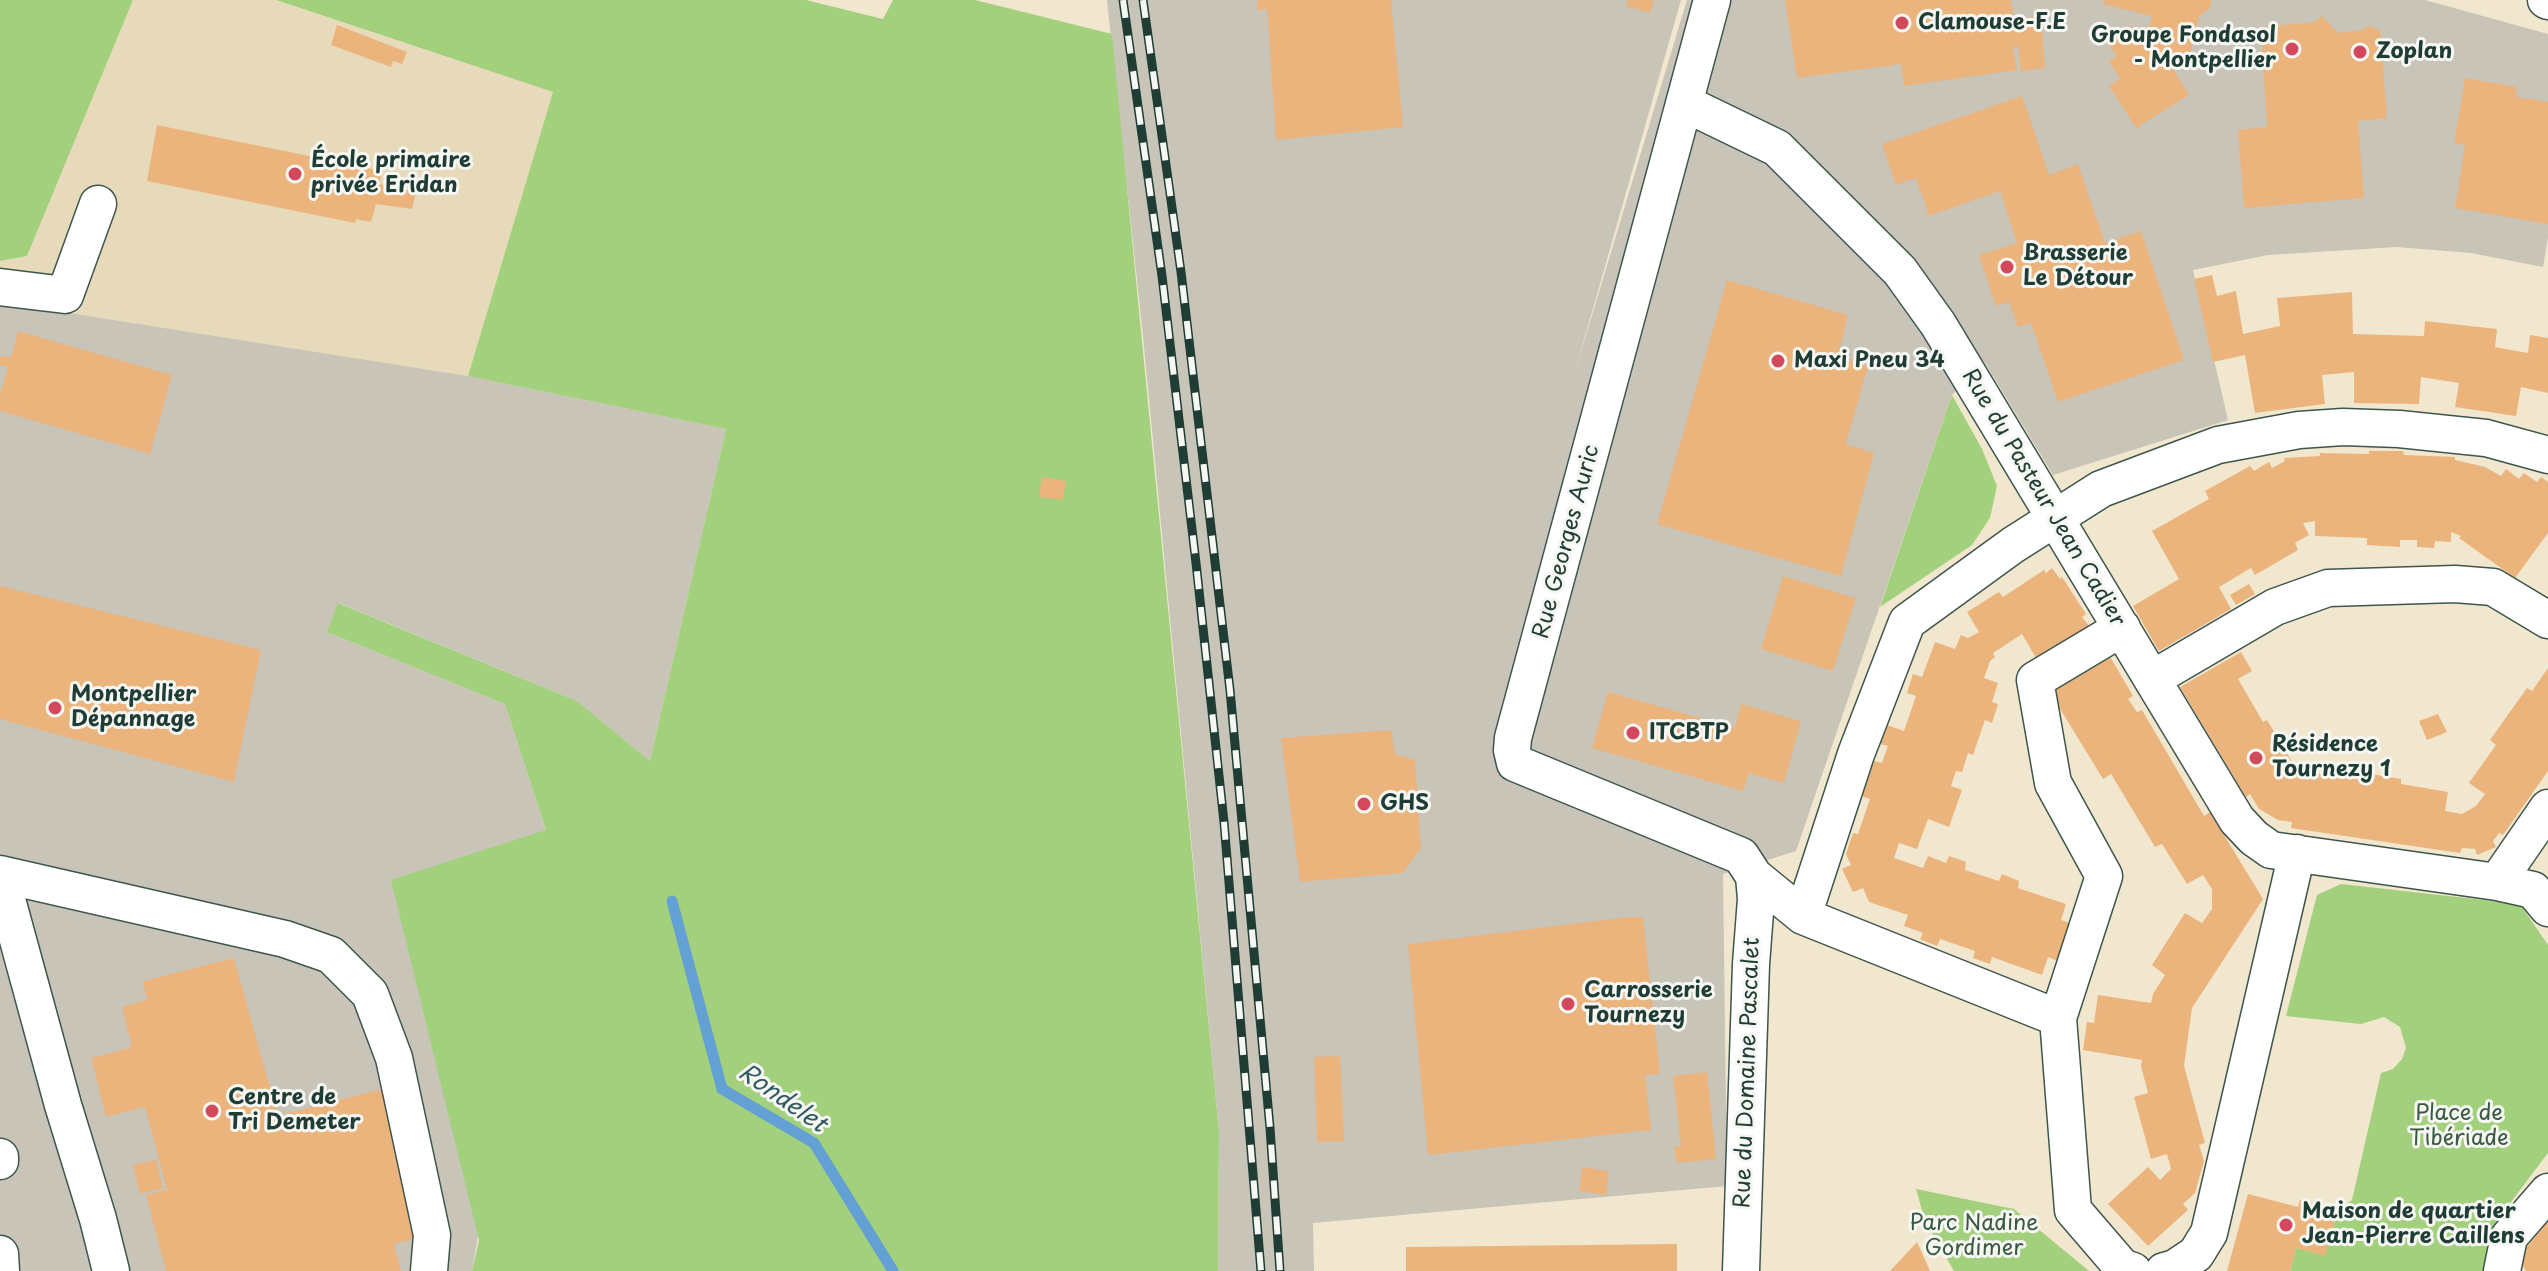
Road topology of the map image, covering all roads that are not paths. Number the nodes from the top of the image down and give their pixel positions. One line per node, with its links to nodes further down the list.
1 (1712, 0): 2 (street, Rue Georges Auric)
2 (1686, 104): 6 (street, Rue du Pasteur Jean Cadier); 13 (street, Rue Georges Auric)
3 (98, 204): 4 (street)
4 (0, 287)
5 (2548, 455): 6 (street)
6 (2056, 518): 8 (street, Rue du Pasteur Jean Cadier); 16 (street)
7 (2548, 620): 9 (street)
8 (2122, 628): 9 (street, Rue du Pasteur Jean Cadier); 17 (street)
9 (2152, 679): 11 (street, Rue du Pasteur Jean Cadier)
10 (2548, 808): 14 (street)
11 (2297, 853): 14 (street); 25 (street)
12 (0, 874): 21 (street); 22 (street)
13 (1754, 876): 16 (street, Rue Georges Auric); 23 (street, Rue du Domaine Pascalet)
14 (2497, 882): 15 (street)
15 (2548, 908)
16 (1803, 916): 17 (street, Rue Georges Auric)
17 (2058, 1018): 24 (street)
18 (2548, 1192): 26 (street)
19 (0, 1254): 20 (street)
20 (1, 1271)
21 (111, 1271)
22 (429, 1271)
23 (1741, 1271)
24 (2133, 1271)
25 (2164, 1271)
26 (2502, 1271)

